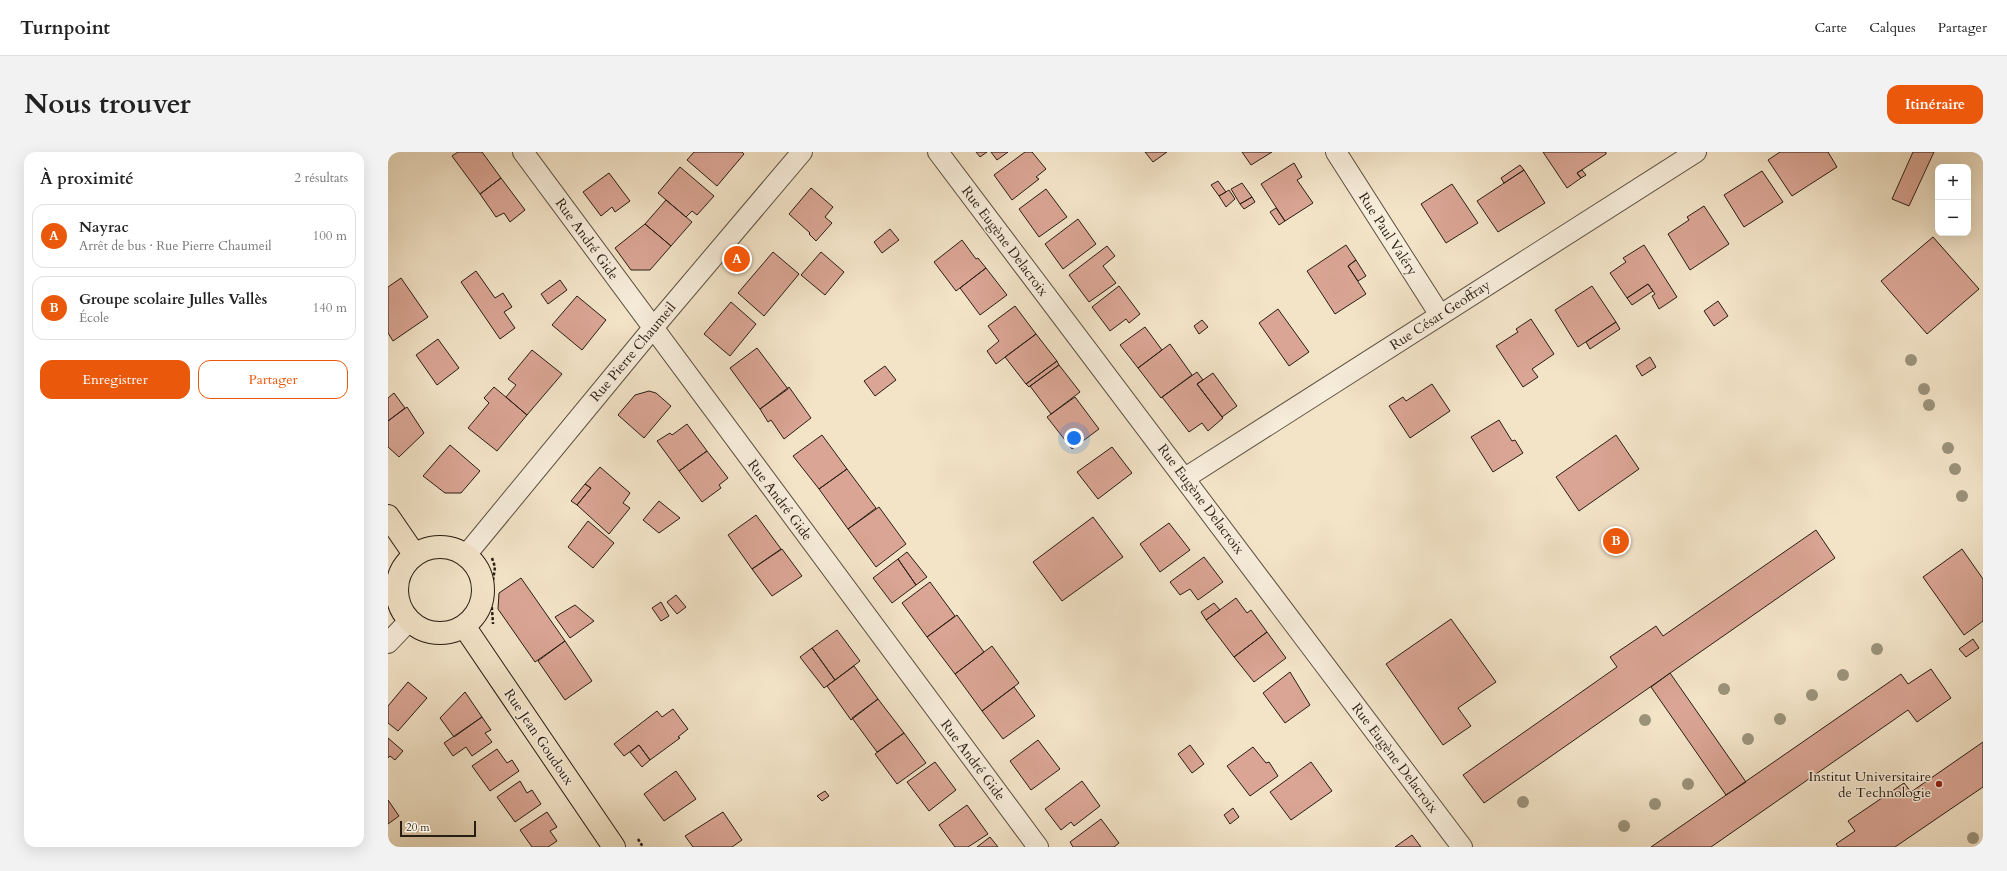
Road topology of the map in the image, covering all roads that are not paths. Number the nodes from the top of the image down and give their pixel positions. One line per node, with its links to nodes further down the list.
1 (523, 152): 7 (street, Rue André Gide)
2 (802, 152): 7 (street, Rue Pierre Chaumeil)
3 (938, 152): 8 (street, Rue Eugène Delacroix)
4 (1336, 152): 6 (street, Rue Paul Valéry)
5 (1696, 152): 6 (street, Rue César Geoffray)
6 (1440, 315): 8 (street, Rue César Geoffray)
7 (653, 328): 10 (street, Rue Pierre Chaumeil); 16 (street, Rue André Gide)
8 (1185, 478): 17 (street, Rue Eugène Delacroix)
9 (388, 516): 11 (main road)
10 (471, 549): 11 (main road); 13 (main road)
11 (414, 554): 12 (main road)
12 (409, 621): 13 (main road); 14 (street)
13 (464, 626): 15 (main road, Rue Jean Goudoux)
14 (388, 644)
15 (614, 847)
16 (1038, 847)
17 (1462, 847)

